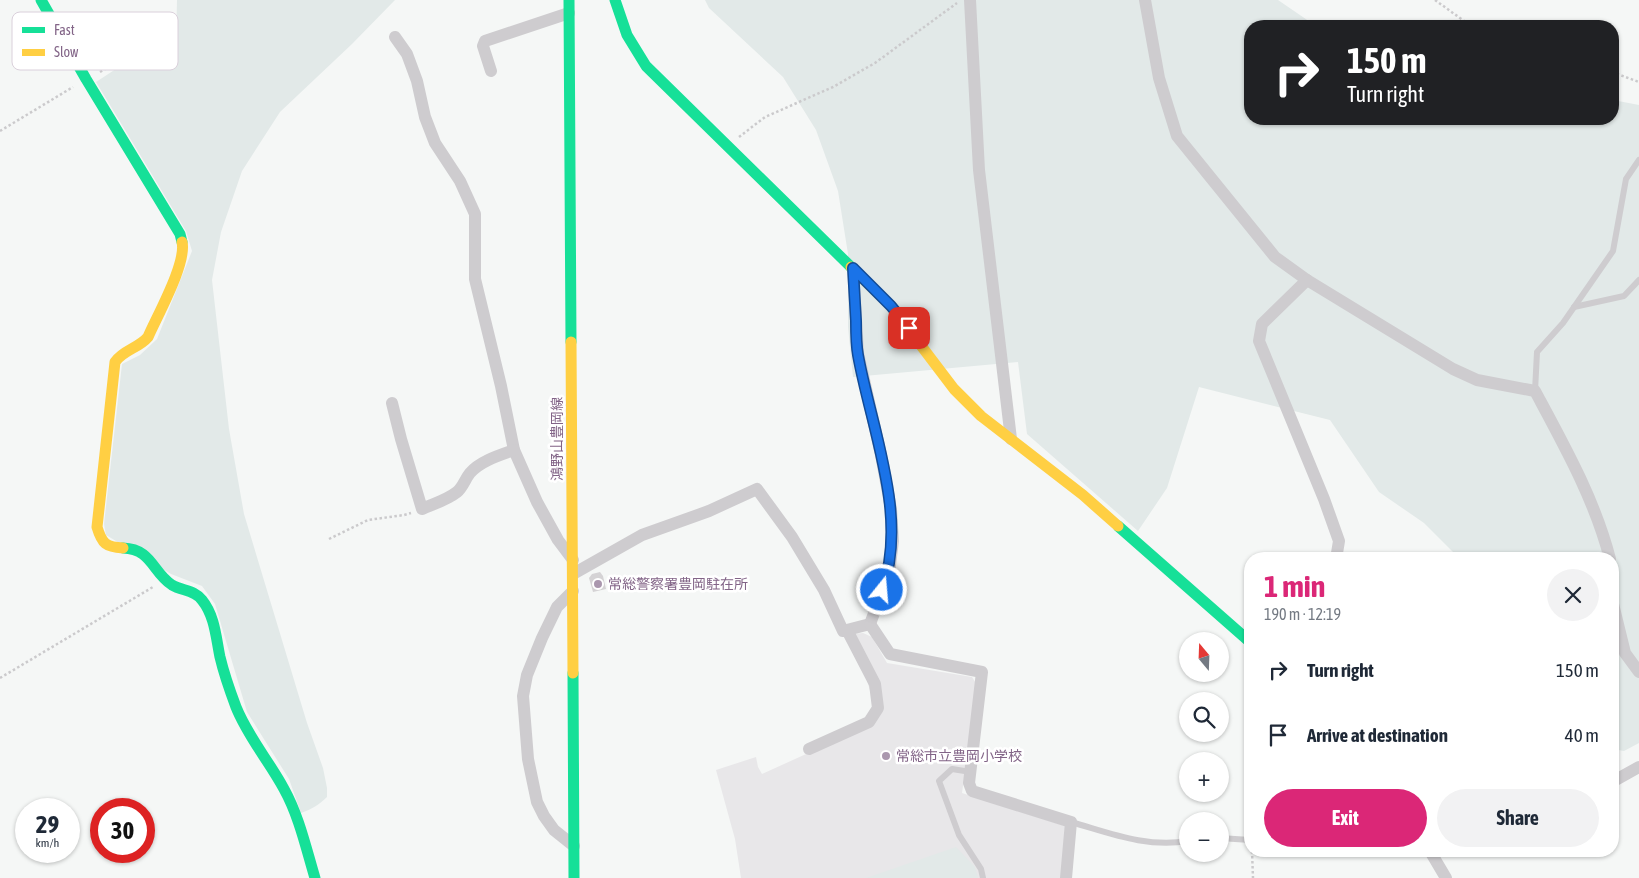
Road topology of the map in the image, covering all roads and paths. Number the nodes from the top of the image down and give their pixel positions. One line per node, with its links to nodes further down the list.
1 (41, 0): 8 (street)
2 (615, 0): 15 (street)
3 (961, 0): 15 (path)
4 (970, 0): 23 (street)
5 (1145, 0): 18 (street)
6 (1435, 0): 9 (path)
7 (569, 6): 12 (street); 29 (street, 鴻野山豊岡線)
8 (48, 12)
9 (1463, 20)
10 (395, 37): 24 (street)
11 (81, 70): 31 (street)
12 (491, 71)
13 (1619, 75): 14 (path)
14 (1639, 82)
15 (728, 146): 17 (street)
16 (1639, 160): 20 (lane)
17 (853, 268): 23 (street); 33 (street)
18 (1307, 280): 21 (street); 27 (street)
19 (1639, 280): 20 (lane)
20 (1574, 307): 21 (lane)
21 (1535, 391): 28 (street)
22 (392, 403): 25 (street)
23 (1011, 439): 36 (street)
24 (514, 450): 25 (street); 29 (street)
25 (422, 509): 26 (path)
26 (329, 539)
27 (1337, 552)
28 (1608, 552)
29 (573, 560): 30 (street, 鴻野山豊岡線)
30 (573, 574): 32 (street, 鴻野山豊岡線); 35 (street)
31 (165, 579): 38 (path); 50 (street)
32 (573, 591): 47 (street, 鴻野山豊岡線); 47 (street)
33 (870, 624): 35 (street); 41 (street)
34 (1619, 628): 37 (street)
35 (847, 630): 39 (street)
36 (1244, 637)
37 (1639, 672)
38 (0, 678)
39 (809, 749)
40 (1639, 767): 42 (street)
41 (970, 772): 43 (street); 52 (lane)
42 (1619, 778)
43 (1071, 822): 46 (lane); 53 (street)
44 (1229, 839): 45 (lane)
45 (1244, 840)
46 (1179, 843)
47 (574, 846): 51 (street, 鴻野山豊岡線)
48 (1252, 857): 54 (path)
49 (1434, 857): 55 (street)
50 (315, 878)
51 (574, 878)
52 (983, 878)
53 (1066, 878)
54 (1253, 878)
55 (1446, 878)

